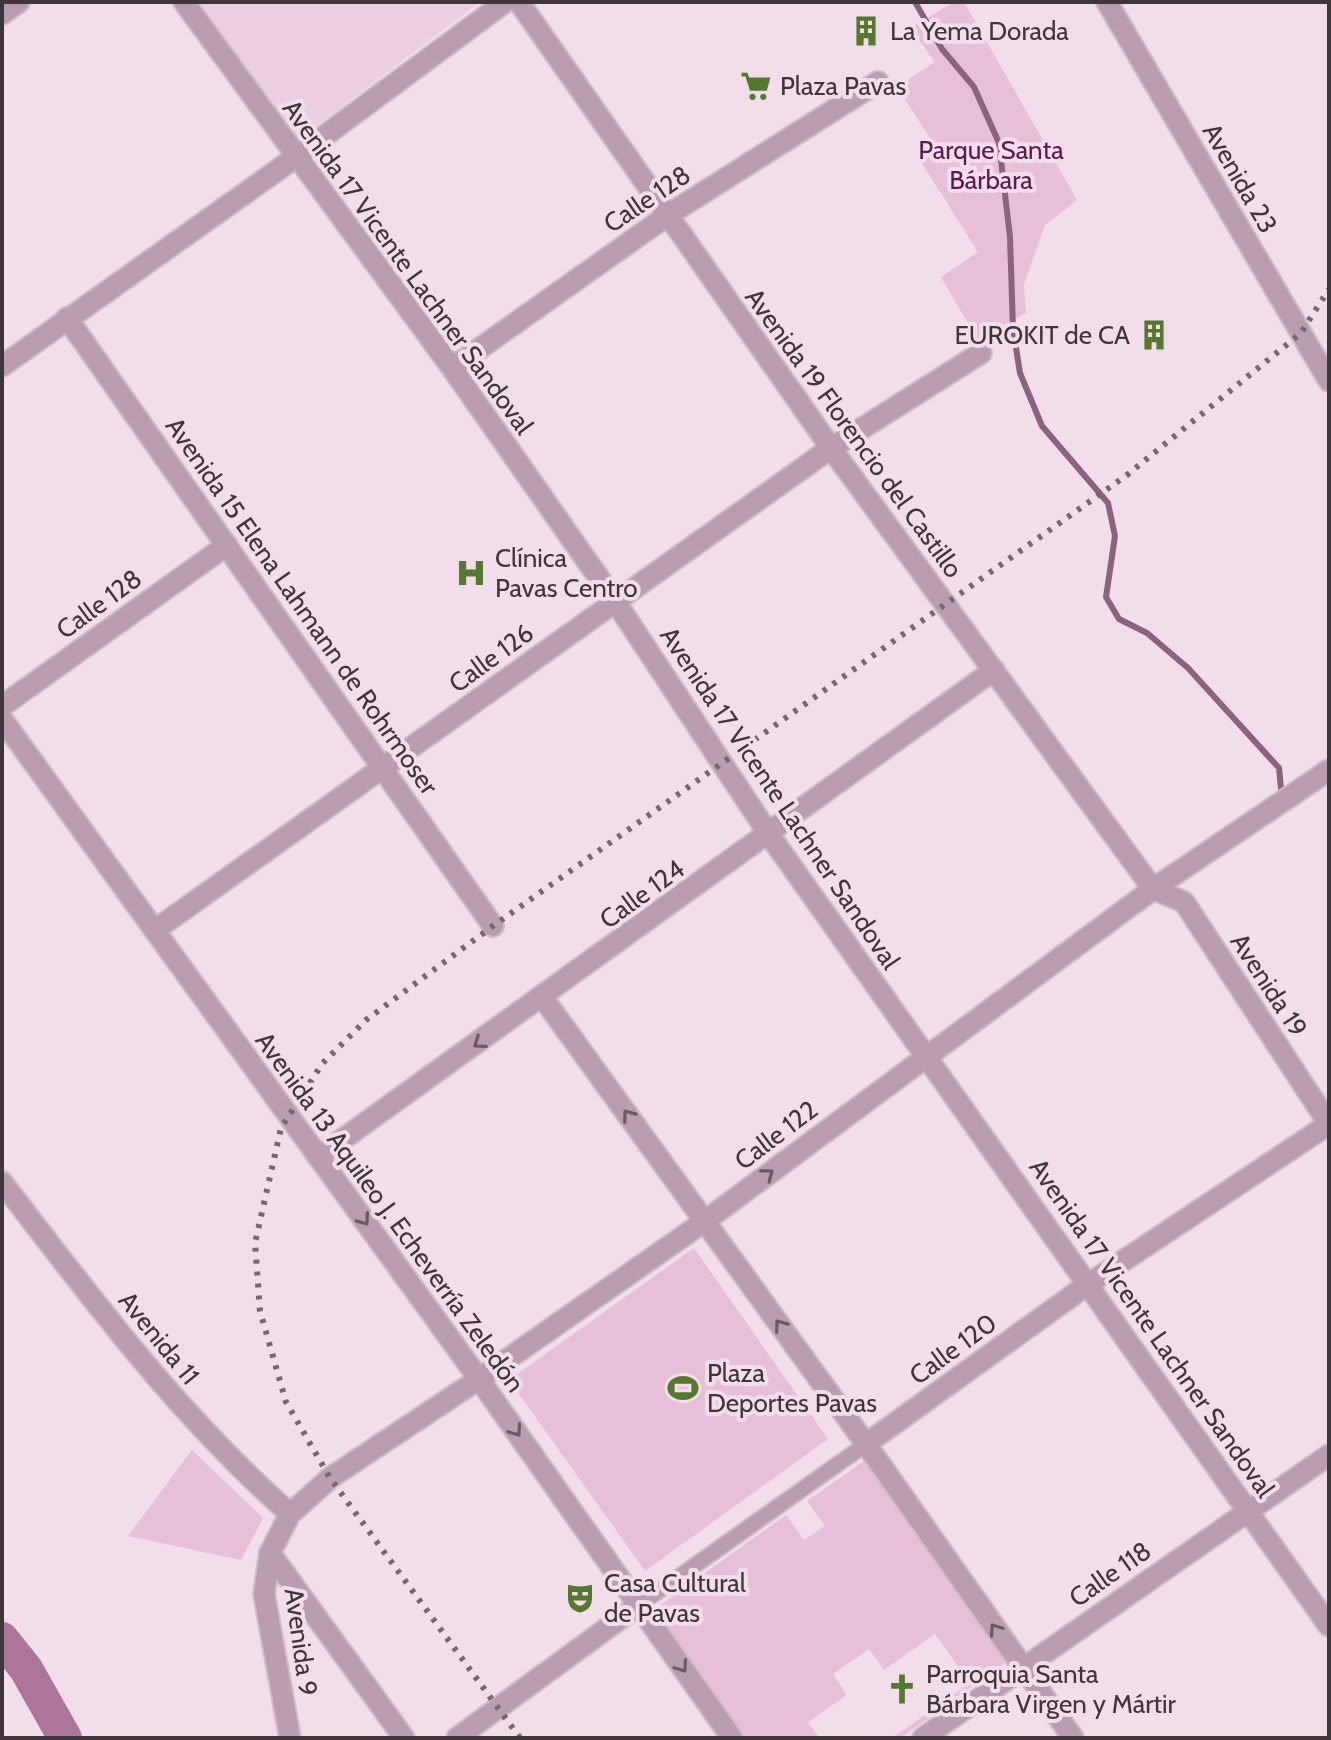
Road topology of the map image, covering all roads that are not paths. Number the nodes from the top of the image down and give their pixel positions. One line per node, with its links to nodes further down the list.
1 (19, 2): 6 (street)
2 (184, 2): 8 (street, Avenida 17 Vicente Lachner Sandoval)
3 (505, 2): 8 (street)
4 (519, 2): 9 (street, Avenida 19 Florencio del Castillo)
5 (1107, 2): 14 (street, Avenida 23)
6 (2, 14)
7 (878, 82): 9 (street, Calle 128)
8 (296, 157): 10 (street); 13 (street, Avenida 17 Vicente Lachner Sandoval)
9 (668, 215): 13 (street, Calle 128); 15 (street, Avenida 19 Florencio del Castillo)
10 (67, 318): 12 (street); 16 (street, Avenida 15 Elena Lahmann de Rohrmoser)
11 (981, 353): 15 (street, Calle 126)
12 (2, 366)
13 (452, 368): 17 (street, Avenida 17 Vicente Lachner Sandoval)
14 (1329, 381)
15 (831, 448): 17 (street, Calle 126); 18 (street, Avenida 19 Florencio del Castillo)
16 (227, 545): 19 (street, Calle 128); 21 (street, Avenida 15 Elena Lahmann de Rohrmoser)
17 (615, 601): 21 (street, Calle 126); 23 (street, Avenida 17 Vicente Lachner Sandoval)
18 (994, 670): 23 (street, Calle 124); 24 (street, Avenida 19 Florencio del Castillo)
19 (2, 706)
20 (2, 719): 26 (street, Avenida 13 Aquileo J. Echeverría Zeledón)
21 (384, 768): 25 (street, Avenida 15 Elena Lahmann de Rohrmoser); 26 (street, Calle 126)
22 (1329, 770): 24 (street, Calle 122)
23 (768, 833): 27 (street, Calle 124); 28 (street, Avenida 17 Vicente Lachner Sandoval)
24 (1153, 889): 28 (street, Calle 122); 29 (street, Avenida 19)
25 (493, 926)
26 (155, 930): 30 (street, Avenida 13 Aquileo J. Echeverría Zeledón)
27 (543, 998): 30 (street, Calle 124, one-way to 30); 32 (street, one-way to 27)
28 (927, 1054): 32 (street, Calle 122, one-way to 28); 33 (street, Avenida 17 Vicente Lachner Sandoval)
29 (1329, 1124): 33 (street, Calle 120)
30 (318, 1157): 34 (street, Avenida 13 Aquileo J. Echeverría Zeledón, one-way to 34)
31 (2, 1182): 38 (street, Avenida 11)
32 (705, 1221): 34 (street, Calle 122); 35 (street, one-way to 32)
33 (1087, 1285): 35 (street, Calle 120); 37 (street, Avenida 17 Vicente Lachner Sandoval)
34 (479, 1379): 38 (street, Calle 122); 40 (street, Avenida 13 Aquileo J. Echeverría Zeledón, one-way to 40)
35 (866, 1444): 40 (street, Calle 120); 42 (street, one-way to 35)
36 (1329, 1455): 37 (street, Calle 118)
37 (1248, 1509): 41 (street, Avenida 17 Vicente Lachner Sandoval); 42 (street, Calle 118)
38 (290, 1514): 39 (street, Calle 122)
39 (270, 1553): 43 (street, Avenida 9); 44 (street)
40 (639, 1605): 45 (street, Calle 120); 46 (street, Avenida 13 Aquileo J. Echeverría Zeledón, one-way to 46)
41 (1329, 1626)
42 (1022, 1666): 47 (street, Calle 118); 48 (street)
43 (290, 1738)
44 (404, 1738)
45 (457, 1738)
46 (732, 1738)
47 (923, 1738)
48 (1073, 1738)

